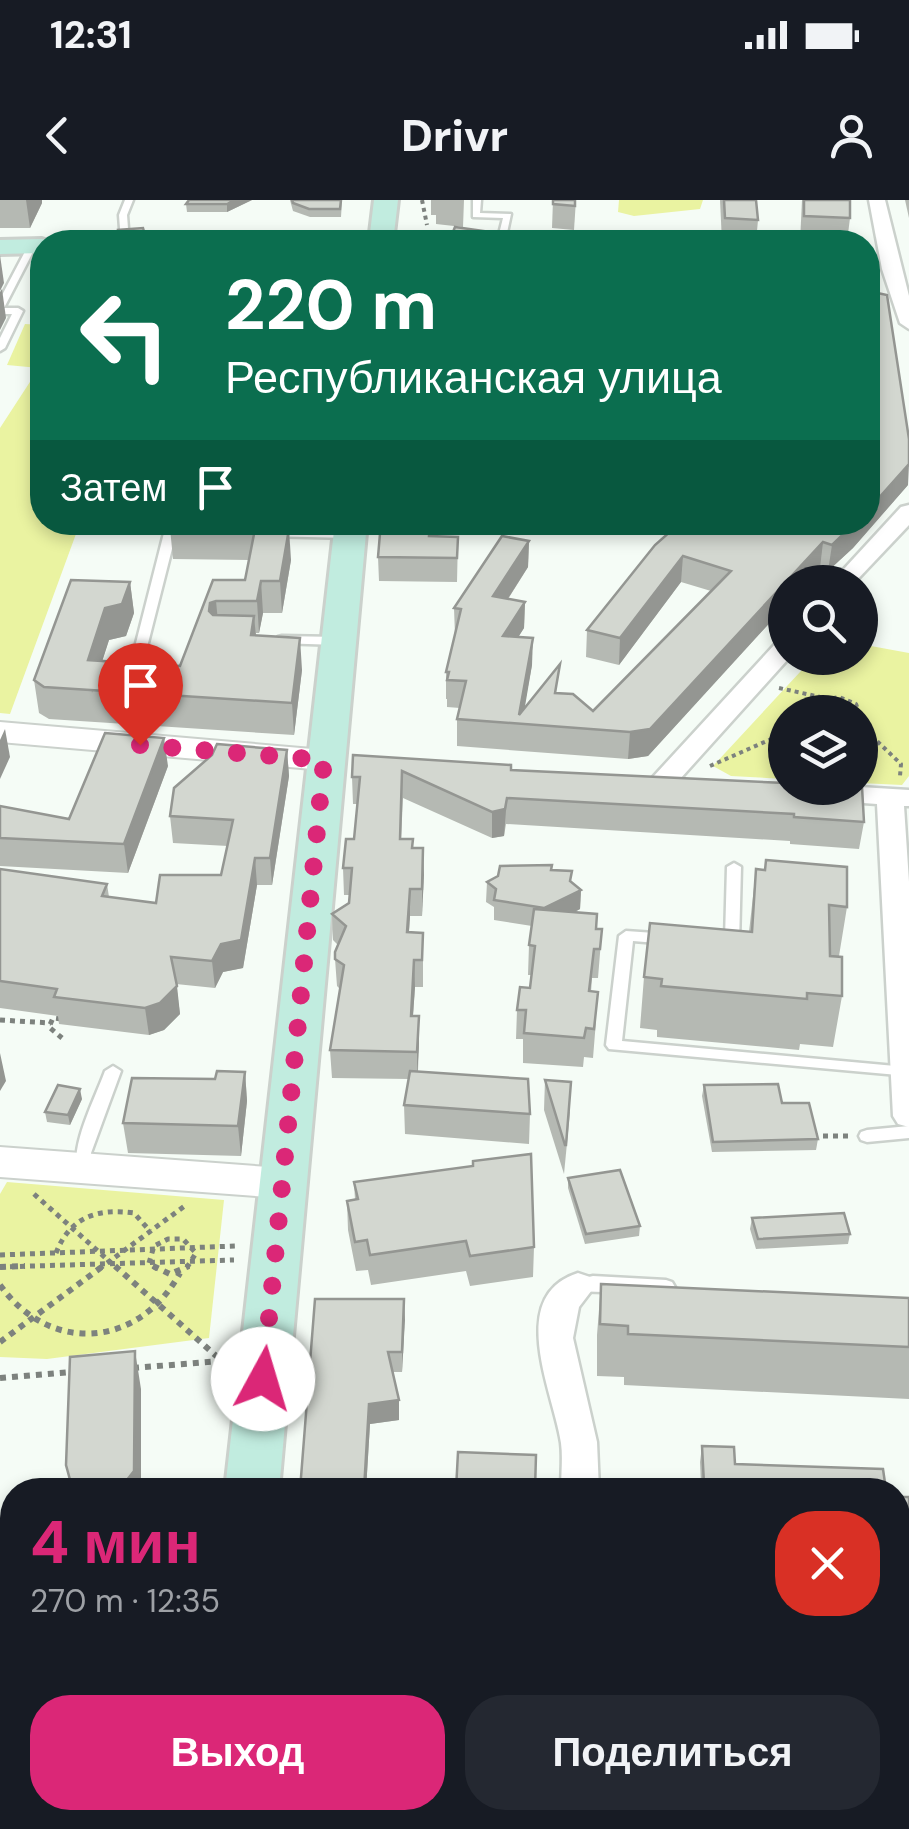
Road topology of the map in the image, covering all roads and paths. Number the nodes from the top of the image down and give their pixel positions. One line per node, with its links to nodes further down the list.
1 (129, 200): 7 (lane)
2 (386, 200): 8 (main road)
3 (422, 200): 6 (path)
4 (478, 200): 9 (lane)
5 (877, 200): 13 (street)
6 (416, 226)
7 (124, 230)
8 (382, 230)
9 (504, 230)
10 (0, 246): 11 (main road)
11 (30, 246)
12 (30, 258): 14 (lane)
13 (900, 269): 15 (street)
14 (0, 309): 16 (lane)
15 (903, 311)
16 (0, 348)
17 (904, 521): 20 (street)
18 (169, 535): 26 (lane)
19 (349, 535): 22 (main road)
20 (860, 565)
21 (264, 640): 22 (lane)
22 (338, 641): 30 (main road)
23 (768, 665): 24 (street)
24 (753, 682): 25 (path); 31 (street)
25 (812, 695)
26 (162, 697)
27 (0, 732): 30 (street)
28 (768, 742): 31 (path)
29 (878, 742): 32 (path)
30 (340, 761): 48 (main road)
31 (703, 776)
32 (900, 791): 41 (street)
33 (734, 868): 35 (lane)
34 (679, 940): 41 (lane)
35 (714, 942)
36 (61, 1019): 38 (path)
37 (0, 1020): 38 (path)
38 (50, 1023): 39 (path)
39 (62, 1038)
40 (112, 1071): 46 (lane)
41 (906, 1072): 42 (street)
42 (909, 1116)
43 (909, 1132): 45 (lane)
44 (813, 1136): 45 (path)
45 (867, 1136)
46 (84, 1171): 47 (street); 48 (street)
47 (14, 1175): 50 (path)
48 (282, 1182): 74 (main road)
49 (188, 1204): 51 (path)
50 (70, 1226): 51 (path); 56 (path); 57 (path)
51 (150, 1231): 55 (path)
52 (236, 1246): 53 (path)
53 (194, 1247): 54 (path); 60 (path)
54 (152, 1249): 55 (path); 61 (path)
55 (125, 1250): 56 (path); 62 (path)
56 (98, 1251): 57 (path); 62 (path)
57 (56, 1253): 58 (path)
58 (0, 1255)
59 (234, 1260): 60 (path)
60 (194, 1261): 61 (path); 64 (path)
61 (149, 1262): 62 (path); 64 (path)
62 (109, 1263): 63 (path); 68 (path); 69 (path)
63 (0, 1268)
64 (180, 1273): 68 (path)
65 (0, 1285): 69 (path)
66 (578, 1286): 67 (lane); 75 (street)
67 (683, 1288)
68 (159, 1305): 69 (path); 71 (path)
69 (32, 1318): 70 (path)
70 (0, 1342)
71 (130, 1368)
72 (74, 1372): 73 (path)
73 (0, 1378)
74 (253, 1478)
75 (580, 1478)

